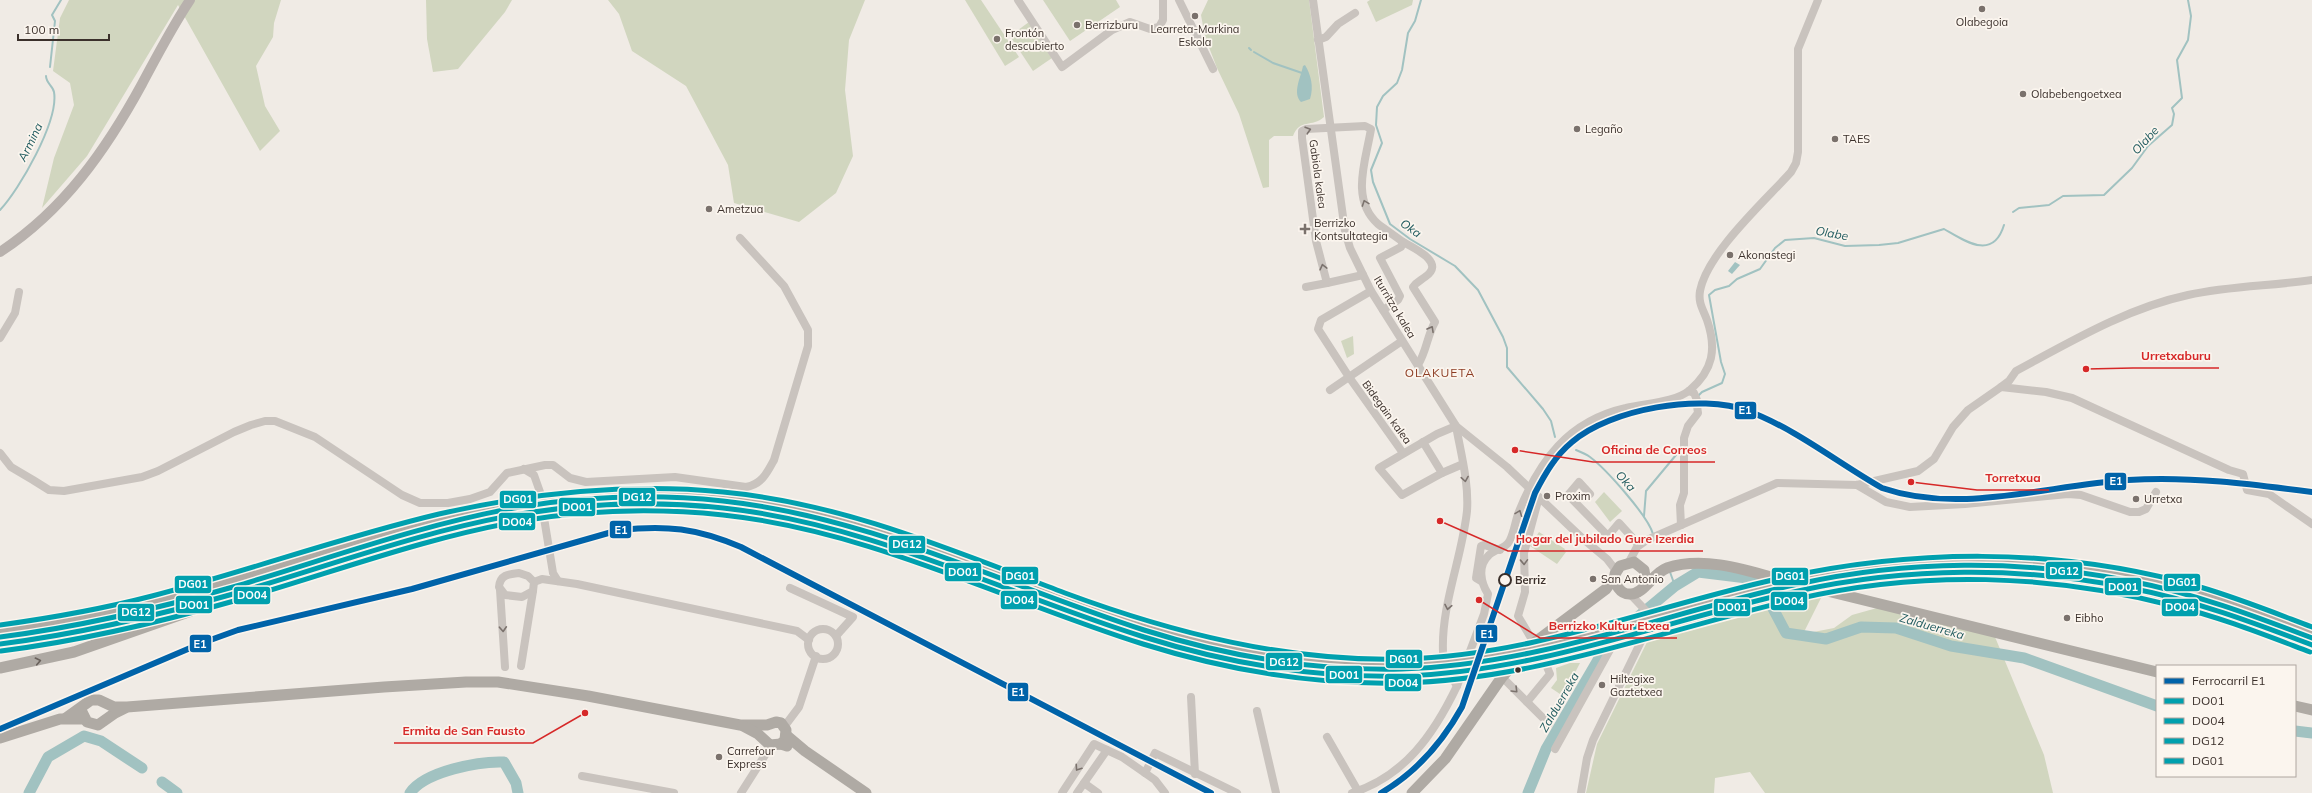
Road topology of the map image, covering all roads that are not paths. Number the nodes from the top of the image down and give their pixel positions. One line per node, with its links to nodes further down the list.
1 (190, 0): 13 (main road)
2 (1018, 0): 3 (street)
3 (1163, 0)
4 (1179, 0): 9 (street)
5 (1313, 0): 8 (street, Iturritza kalea)
6 (1818, 0): 27 (street)
7 (1355, 13): 8 (street)
8 (1318, 40): 10 (street, Iturritza kalea)
9 (1213, 69)
10 (1330, 127): 12 (street, one-way to 10); 14 (street, Iturritza kalea); 16 (street, Gabiola kalea, one-way to 10)
11 (740, 238): 33 (street)
12 (1403, 242): 20 (street); 23 (street, one-way to 12)
13 (0, 252)
14 (1363, 275): 16 (street); 18 (street, Iturritza kalea)
15 (2312, 280): 25 (street)
16 (1327, 283): 17 (street)
17 (1306, 287)
18 (1371, 290): 20 (street, Iturritza kalea); 24 (street)
19 (19, 292): 21 (street)
20 (1383, 310): 22 (street, Iturritza kalea)
21 (0, 338)
22 (1402, 341): 23 (street, Iturritza kalea); 24 (street, Bidegain kalea)
23 (1418, 365): 28 (street, Iturritza kalea)
24 (1349, 377): 26 (street); 31 (street, Bidegain kalea)
25 (2001, 387): 37 (street); 44 (street)
26 (1330, 390)
27 (1689, 391): 38 (street); 45 (street)
28 (1456, 426): 29 (street); 32 (street); 38 (street, Iturritza kalea)
29 (1423, 442): 31 (street); 35 (street)
30 (0, 453): 34 (street)
31 (1403, 453): 35 (street)
32 (1463, 464): 35 (street); 79 (street, one-way to 79)
33 (545, 465): 34 (street); 36 (street)
34 (524, 469): 36 (street)
35 (1442, 473)
36 (534, 475): 39 (street)
37 (1857, 485): 40 (street); 45 (street)
38 (1529, 488): 42 (street, Iturritza kalea); 79 (street, one-way to 38)
39 (540, 492)
40 (2156, 492)
41 (1590, 494): 46 (street)
42 (1539, 497): 47 (street, Iturritza kalea); 67 (street, one-way to 67)
43 (544, 518): 48 (street)
44 (2312, 524)
45 (1681, 525): 46 (street)
46 (1638, 548): 49 (street)
47 (1598, 553): 49 (street, Iturritza kalea); 51 (street, Iturritza kalea)
48 (552, 564): 52 (street); 55 (street)
49 (1633, 564): 50 (highway); 51 (highway); 58 (highway)
50 (1682, 565): 58 (highway); 77 (highway)
51 (1615, 576): 58 (highway); 61 (highway)
52 (542, 578): 54 (street); 55 (street)
53 (271, 582): 68 (highway); 75 (highway, one-way to 53); 76 (highway)
54 (534, 582): 57 (street); 59 (street)
55 (558, 582): 66 (street)
56 (790, 588): 65 (street)
57 (500, 590): 59 (street); 74 (street, one-way to 74)
58 (1635, 590): 61 (highway); 63 (street)
59 (533, 591): 73 (street)
60 (1758, 596): 64 (highway, bridge); 69 (highway, bridge); 76 (highway, bridge)
61 (1590, 600): 67 (highway)
62 (0, 632): 76 (highway)
63 (1644, 635): 98 (street); 116 (street)
64 (2312, 635)
65 (836, 636): 66 (street); 71 (street)
66 (809, 640): 71 (street)
67 (1535, 643): 72 (street); 78 (highway)
68 (0, 644)
69 (2312, 645)
70 (1562, 650): 72 (street)
71 (816, 656): 94 (street)
72 (1544, 660): 81 (street)
73 (521, 666)
74 (505, 667)
75 (0, 668)
76 (1439, 669)
77 (2156, 672)
78 (1502, 677): 81 (street, one-way to 81); 115 (highway)
79 (1457, 686): 105 (street)
80 (1191, 697): 102 (street)
81 (1527, 702): 91 (street)
82 (105, 704): 83 (highway); 85 (highway); 90 (highway)
83 (84, 706): 88 (highway); 89 (highway)
84 (2296, 706): 86 (highway)
85 (127, 708): 90 (highway); 92 (highway)
86 (2312, 710)
87 (1257, 711): 114 (street)
88 (66, 718): 89 (highway); 96 (highway)
89 (84, 719): 90 (highway)
90 (106, 720)
91 (1549, 724)
92 (740, 725): 93 (highway); 97 (highway)
93 (767, 725): 94 (highway); 97 (highway)
94 (784, 735): 97 (highway); 108 (highway)
95 (1327, 736): 105 (street)
96 (0, 738)
97 (765, 740)
98 (1555, 749)
99 (1107, 750): 101 (street); 104 (street); 109 (street, one-way to 109)
100 (767, 752): 107 (street)
101 (1145, 773): 102 (street); 112 (street)
102 (1195, 774): 113 (street)
103 (582, 776): 106 (street)
104 (1084, 783): 110 (street); 111 (street)
105 (1355, 792)
106 (674, 793)
107 (741, 793)
108 (866, 793)
109 (1062, 793)
110 (1077, 793)
111 (1098, 793)
112 (1165, 793)
113 (1237, 793)
114 (1276, 793)
115 (1412, 793)
116 (1581, 793)

